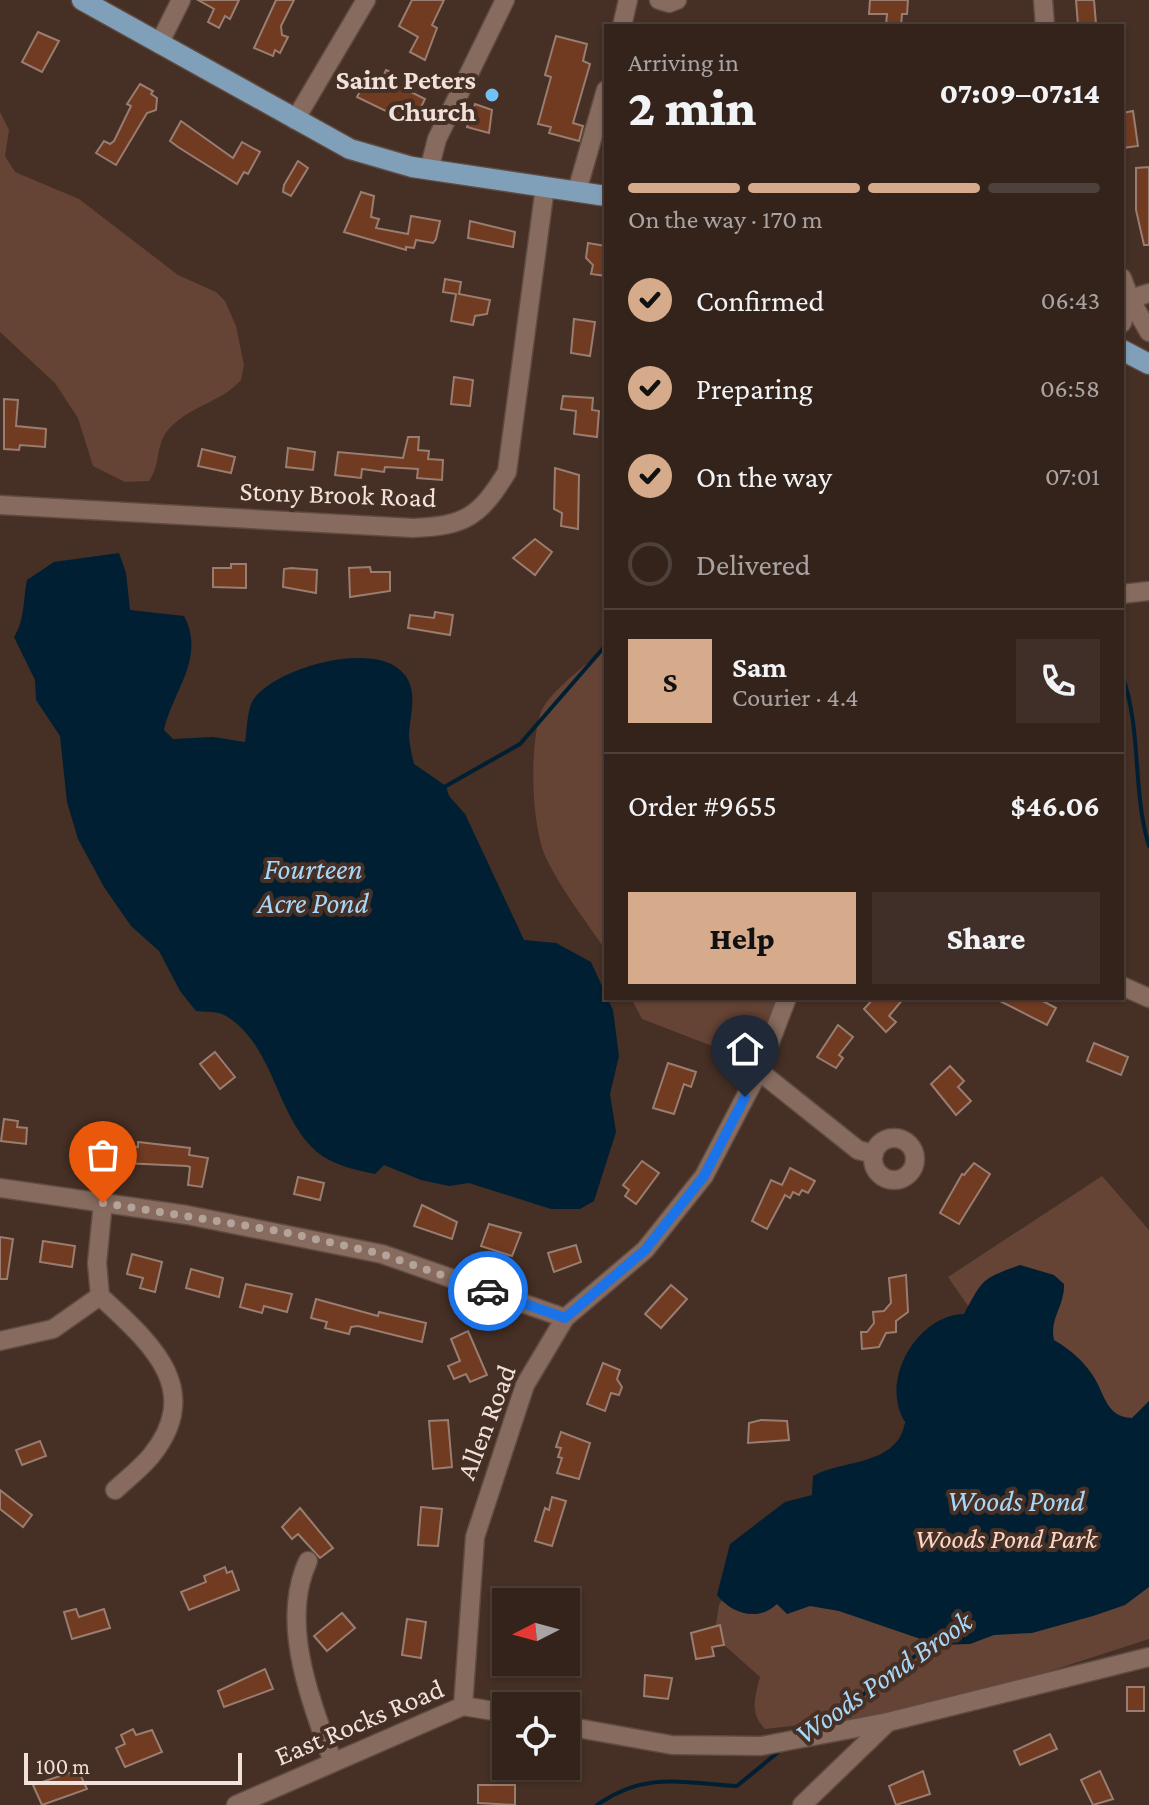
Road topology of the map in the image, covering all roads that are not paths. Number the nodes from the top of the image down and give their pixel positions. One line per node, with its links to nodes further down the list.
1 (82, 0): 11 (main road)
2 (181, 0): 11 (street)
3 (366, 0): 13 (street)
4 (505, 0): 14 (street)
5 (628, 0): 9 (street)
6 (659, 0): 7 (street)
7 (677, 0)
8 (1043, 0): 10 (street)
9 (622, 24)
10 (1045, 24)
11 (159, 44): 13 (main road)
12 (604, 97): 16 (street)
13 (295, 120): 14 (main road)
14 (429, 170): 15 (main road)
15 (545, 187): 16 (main road); 25 (street, Stony Brook Road)
16 (577, 191): 17 (main road)
17 (604, 196)
18 (1124, 283): 20 (street)
19 (1149, 293): 20 (street)
20 (1130, 299): 21 (street); 22 (street)
21 (1124, 317)
22 (1149, 332)
23 (1124, 351): 24 (main road)
24 (1149, 364)
25 (0, 505)
26 (1149, 591): 27 (street)
27 (1124, 594)
28 (1124, 987): 29 (street)
29 (1149, 998)
30 (786, 1000): 31 (street, Allen Road)
31 (759, 1071): 32 (street); 36 (street, Allen Road)
32 (874, 1154)
33 (0, 1188): 34 (street)
34 (103, 1203): 35 (street); 36 (street)
35 (100, 1296): 37 (street); 38 (street)
36 (565, 1318): 41 (street, Allen Road)
37 (0, 1341)
38 (115, 1490)
39 (308, 1561): 45 (street)
40 (1149, 1657): 43 (street)
41 (463, 1706): 42 (street, East Rocks Road); 45 (street, East Rocks Road)
42 (492, 1711)
43 (888, 1722): 44 (street); 47 (street)
44 (580, 1729)
45 (333, 1762): 46 (street, East Rocks Road)
46 (236, 1805)
47 (802, 1805)

